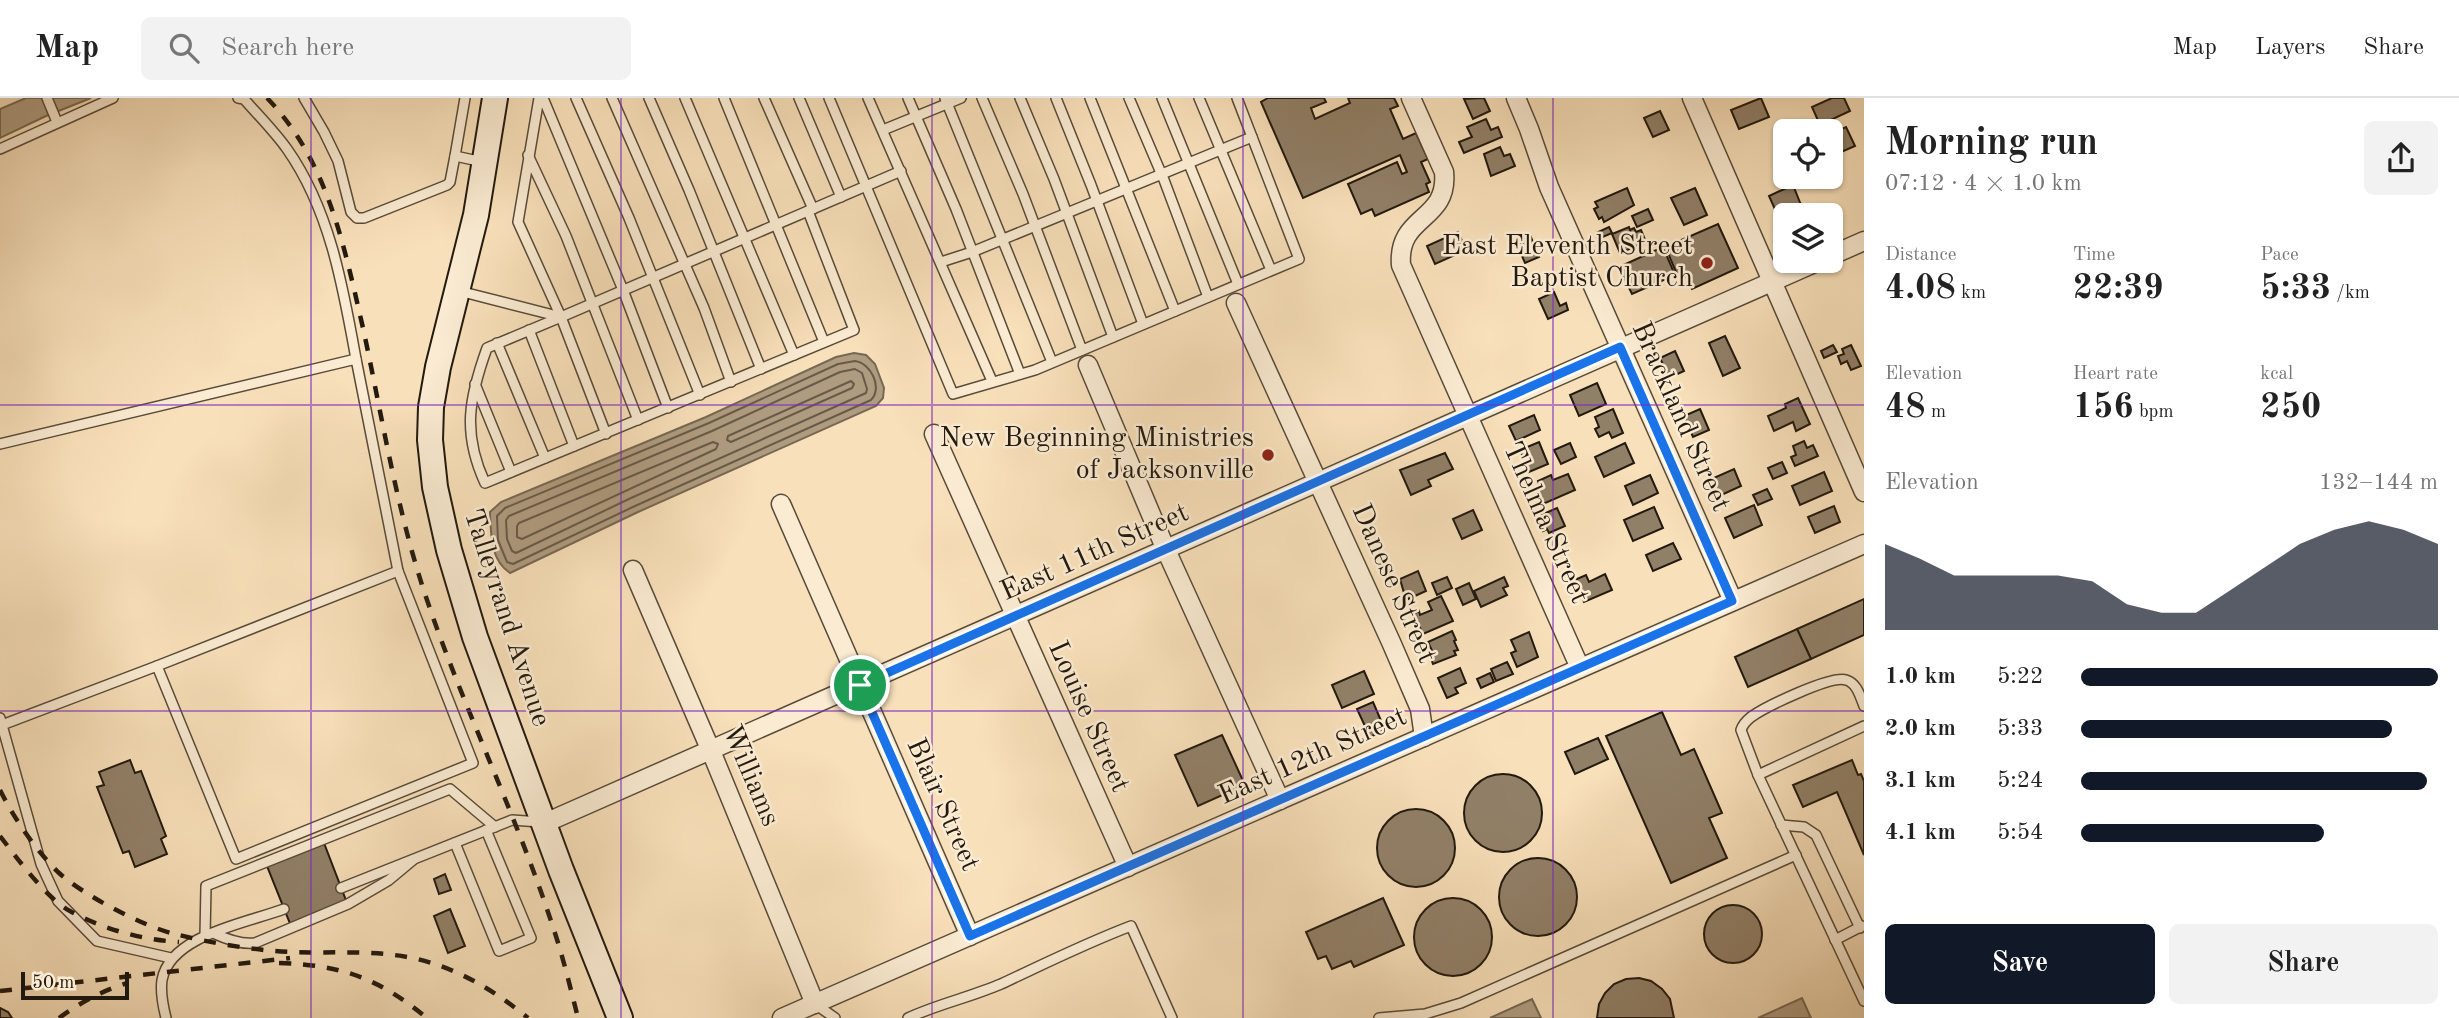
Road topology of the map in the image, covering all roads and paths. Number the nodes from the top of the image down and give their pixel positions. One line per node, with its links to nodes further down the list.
1 (47, 98): 31 (lane)
2 (113, 98): 31 (lane)
3 (238, 98): 79 (lane)
4 (304, 98): 38 (lane)
5 (465, 98): 38 (lane)
6 (495, 98): 39 (street, Talleyrand Avenue)
7 (541, 98): 37 (lane); 64 (lane)
8 (576, 98): 61 (lane)
9 (612, 98): 58 (lane)
10 (649, 98): 55 (lane)
11 (685, 98): 51 (lane)
12 (724, 98): 49 (lane)
13 (764, 98): 47 (lane)
14 (799, 98): 45 (lane)
15 (829, 98): 43 (lane)
16 (868, 98): 33 (lane)
17 (908, 98): 32 (lane)
18 (961, 98): 30 (lane)
19 (982, 98): 50 (lane)
20 (1020, 98): 48 (lane)
21 (1056, 98): 46 (lane)
22 (1090, 98): 44 (lane)
23 (1129, 98): 42 (lane)
24 (1162, 98): 40 (lane)
25 (1199, 98): 36 (lane)
26 (1237, 98): 34 (lane)
27 (1411, 98): 88 (street, Thelma Street)
28 (1516, 98): 76 (street, Brackland Street)
29 (1692, 98): 62 (street)
30 (946, 101): 32 (lane); 52 (lane)
31 (55, 117): 35 (lane)
32 (916, 117): 33 (lane); 56 (lane)
33 (883, 130): 41 (lane)
34 (1252, 136): 36 (lane); 59 (lane)
35 (0, 149)
36 (1220, 150): 40 (lane); 59 (lane)
37 (528, 155): 67 (lane); 70 (lane)
38 (455, 156): 39 (lane)
39 (485, 162): 65 (street, Talleyrand Avenue)
40 (1189, 163): 42 (lane); 63 (lane)
41 (901, 171): 43 (lane); 57 (lane)
42 (1162, 174): 44 (lane); 66 (lane)
43 (866, 187): 45 (lane); 85 (lane)
44 (1126, 187): 46 (lane); 69 (lane)
45 (841, 197): 47 (lane)
46 (1097, 200): 48 (lane); 71 (lane)
47 (811, 210): 49 (lane); 74 (lane)
48 (1067, 213): 50 (lane); 73 (lane)
49 (777, 224): 51 (lane); 74 (lane)
50 (1034, 224): 52 (lane); 78 (lane)
51 (746, 238): 55 (lane); 77 (lane)
52 (1003, 239): 56 (lane); 80 (lane)
53 (1864, 241): 54 (street)
54 (1843, 250)
55 (713, 251): 58 (lane); 81 (lane)
56 (972, 252): 57 (lane); 82 (lane)
57 (941, 262): 85 (lane)
58 (685, 263): 61 (lane); 84 (lane)
59 (1271, 270): 63 (lane)
60 (1792, 273): 62 (street, East 11th Street)
61 (653, 277): 64 (lane); 86 (lane)
62 (1771, 282): 76 (street, East 11th Street); 97 (street)
63 (1238, 284): 66 (lane)
64 (623, 290): 67 (lane); 87 (lane)
65 (457, 291): 70 (lane); 115 (street, Talleyrand Avenue)
66 (1208, 297): 69 (lane)
67 (591, 303): 70 (lane); 89 (lane)
68 (1236, 303): 96 (street, Danese Street)
69 (1175, 311): 71 (lane)
70 (561, 317): 72 (lane); 90 (lane)
71 (1143, 324): 73 (lane)
72 (529, 330): 75 (lane); 93 (lane)
73 (1113, 337): 78 (lane)
74 (824, 342): 77 (lane)
75 (497, 343): 83 (lane); 94 (lane)
76 (1620, 347): 88 (street, East 11th Street); 103 (street, Brackland Street)
77 (794, 355): 81 (lane)
78 (1085, 357): 80 (lane); 100 (street)
79 (356, 359): 92 (lane); 101 (lane)
80 (1052, 362): 82 (lane)
81 (761, 369): 84 (lane)
82 (1020, 374): 85 (lane)
83 (475, 382): 95 (lane); 95 (lane)
84 (731, 382): 86 (lane)
85 (992, 382)
86 (700, 395): 87 (lane)
87 (668, 408): 89 (lane)
88 (1469, 416): 96 (street, East 11th Street); 106 (street, Thelma Street)
89 (638, 420): 90 (lane)
90 (606, 434): 93 (lane)
91 (934, 434): 104 (street, Louise Street)
92 (0, 444)
93 (574, 446): 94 (lane)
94 (545, 458): 95 (lane)
95 (511, 472)
96 (1318, 484): 100 (street, East 11th Street); 111 (street, Danese Street)
97 (1864, 492)
98 (781, 504): 107 (street, Blair Street)
99 (1864, 544): 103 (street, East 12th Street)
100 (1166, 550): 104 (street, East 11th Street); 114 (street)
101 (398, 570): 105 (lane); 105 (lane)
102 (633, 570): 112 (street, Williams)
103 (1732, 601): 106 (street, East 12th Street)
104 (1014, 617): 107 (street, East 11th Street); 121 (street, Louise Street)
105 (157, 666): 109 (lane)
106 (1580, 668): 111 (street, East 12th Street)
107 (860, 685): 112 (street, East 11th Street); 126 (street, Blair Street)
108 (1864, 706): 113 (lane)
109 (1, 721): 128 (lane)
110 (1864, 726): 113 (lane)
111 (1424, 737): 114 (street, East 12th Street)
112 (711, 751): 115 (street, East 11th Street); 130 (street, Williams)
113 (1758, 775): 116 (lane)
114 (1280, 800): 121 (street, East 12th Street)
115 (545, 823): 117 (lane); 132 (street, Talleyrand Avenue)
116 (1782, 825): 119 (lane); 124 (lane)
117 (490, 828): 118 (lane); 118 (lane); 125 (lane)
118 (456, 843): 120 (lane)
119 (1796, 855): 127 (lane); 137 (lane)
120 (413, 860): 122 (lane); 125 (lane)
121 (1128, 867): 126 (street, East 12th Street)
122 (341, 888)
123 (284, 909): 125 (lane)
124 (1862, 927): 127 (lane)
125 (209, 935): 128 (lane)
126 (970, 936): 130 (street, East 12th Street)
127 (1835, 940): 129 (lane)
128 (171, 958): 131 (lane)
129 (1864, 1001)
130 (815, 1004): 133 (street, East 12th Street); 134 (lane)
131 (166, 1018)
132 (620, 1018)
133 (782, 1018)
134 (835, 1018)
135 (908, 1018): 136 (lane)
136 (1172, 1018)
137 (1379, 1018)

